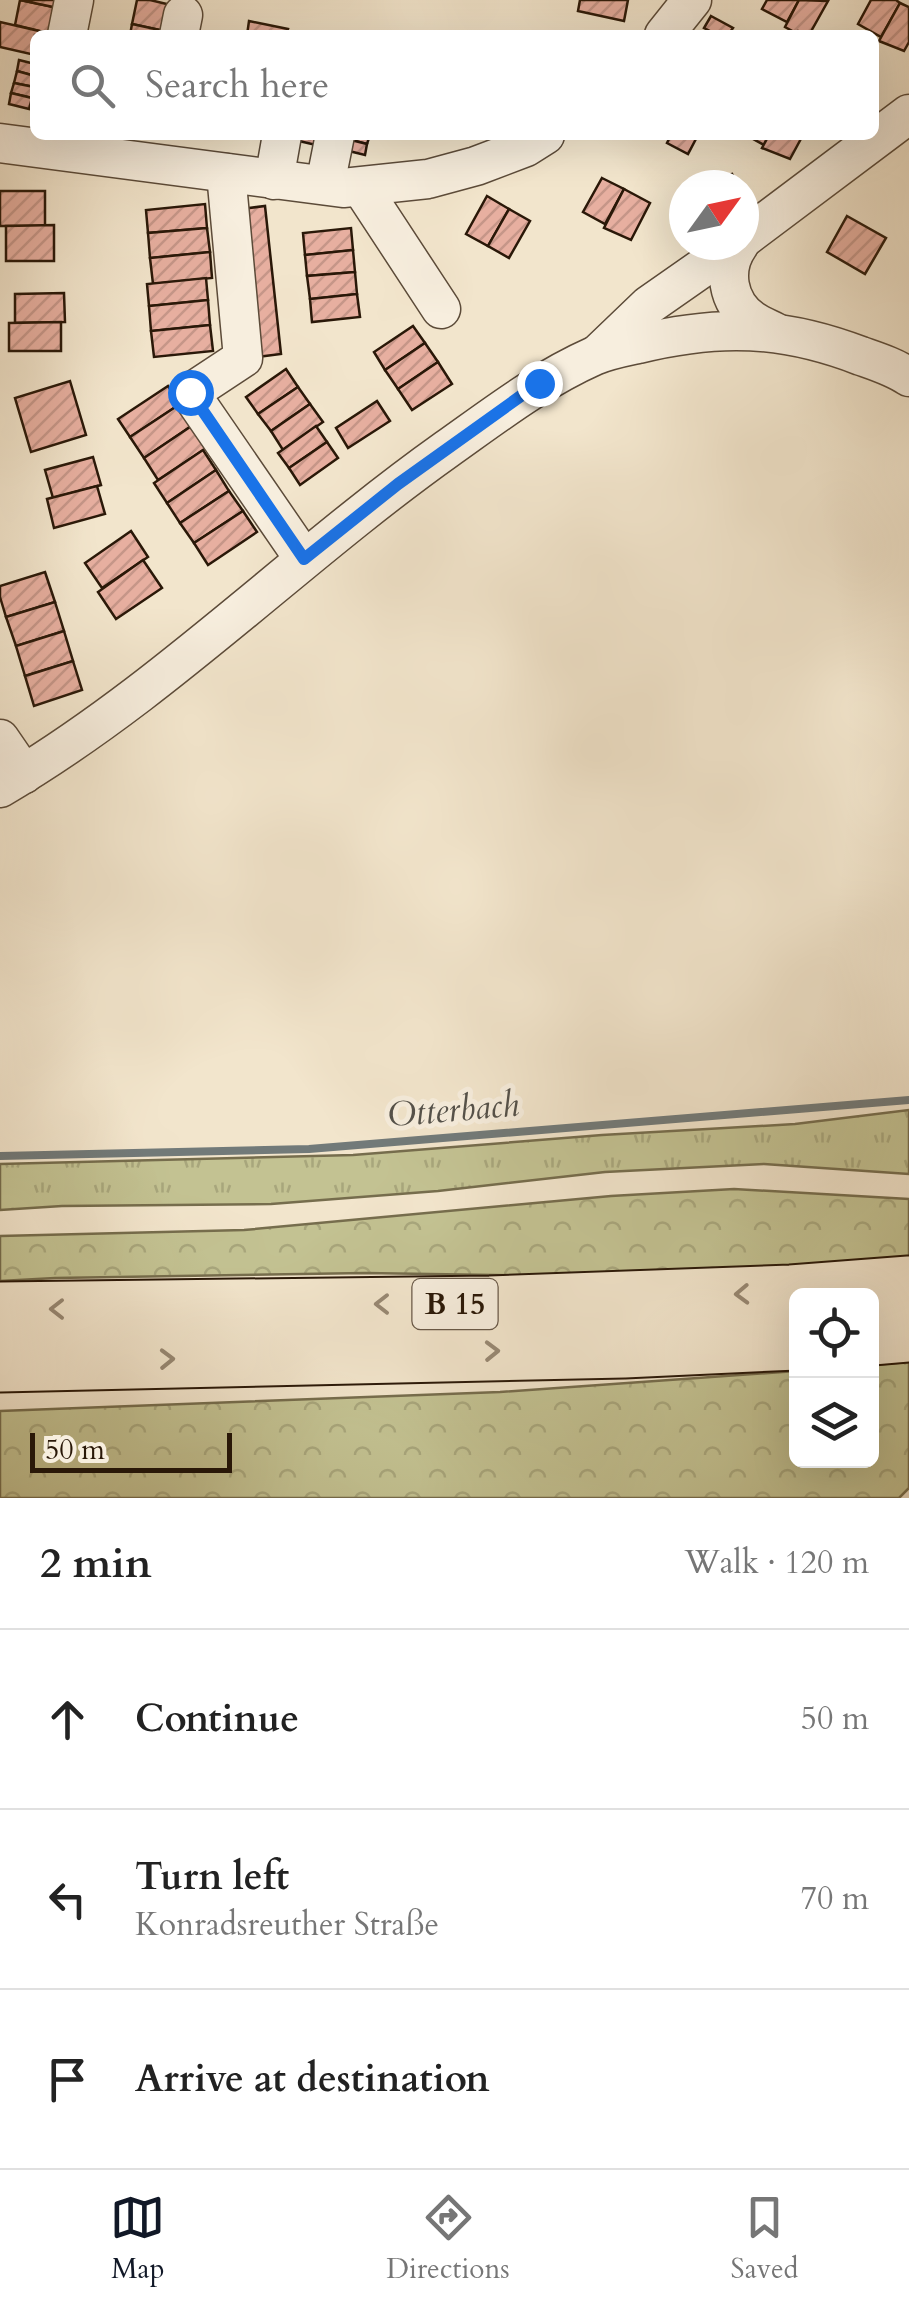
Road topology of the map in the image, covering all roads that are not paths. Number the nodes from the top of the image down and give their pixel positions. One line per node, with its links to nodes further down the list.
1 (74, 0): 3 (street)
2 (692, 0): 4 (street)
3 (68, 30)
4 (668, 30)
5 (909, 116): 6 (street)
6 (879, 138)
7 (281, 140): 15 (street)
8 (336, 140): 16 (street)
9 (537, 140): 16 (street)
10 (877, 140): 17 (street)
11 (46, 141): 12 (street); 13 (street)
12 (0, 143)
13 (156, 149): 14 (street)
14 (226, 173): 15 (street); 24 (street)
15 (274, 180): 16 (street)
16 (343, 186): 20 (street)
17 (759, 228)
18 (714, 260): 22 (street)
19 (730, 260): 21 (street)
20 (441, 309)
21 (775, 332): 22 (street); 23 (street)
22 (598, 354): 24 (street)
23 (909, 378)
24 (304, 559): 26 (street)
25 (0, 738): 26 (street)
26 (12, 781)
27 (909, 1284): 28 (highway, B 15, one-way to 28)
28 (0, 1310)
29 (909, 1334): 30 (highway)
30 (879, 1336)
31 (789, 1342): 32 (highway, B 15, one-way to 31)
32 (0, 1364)

